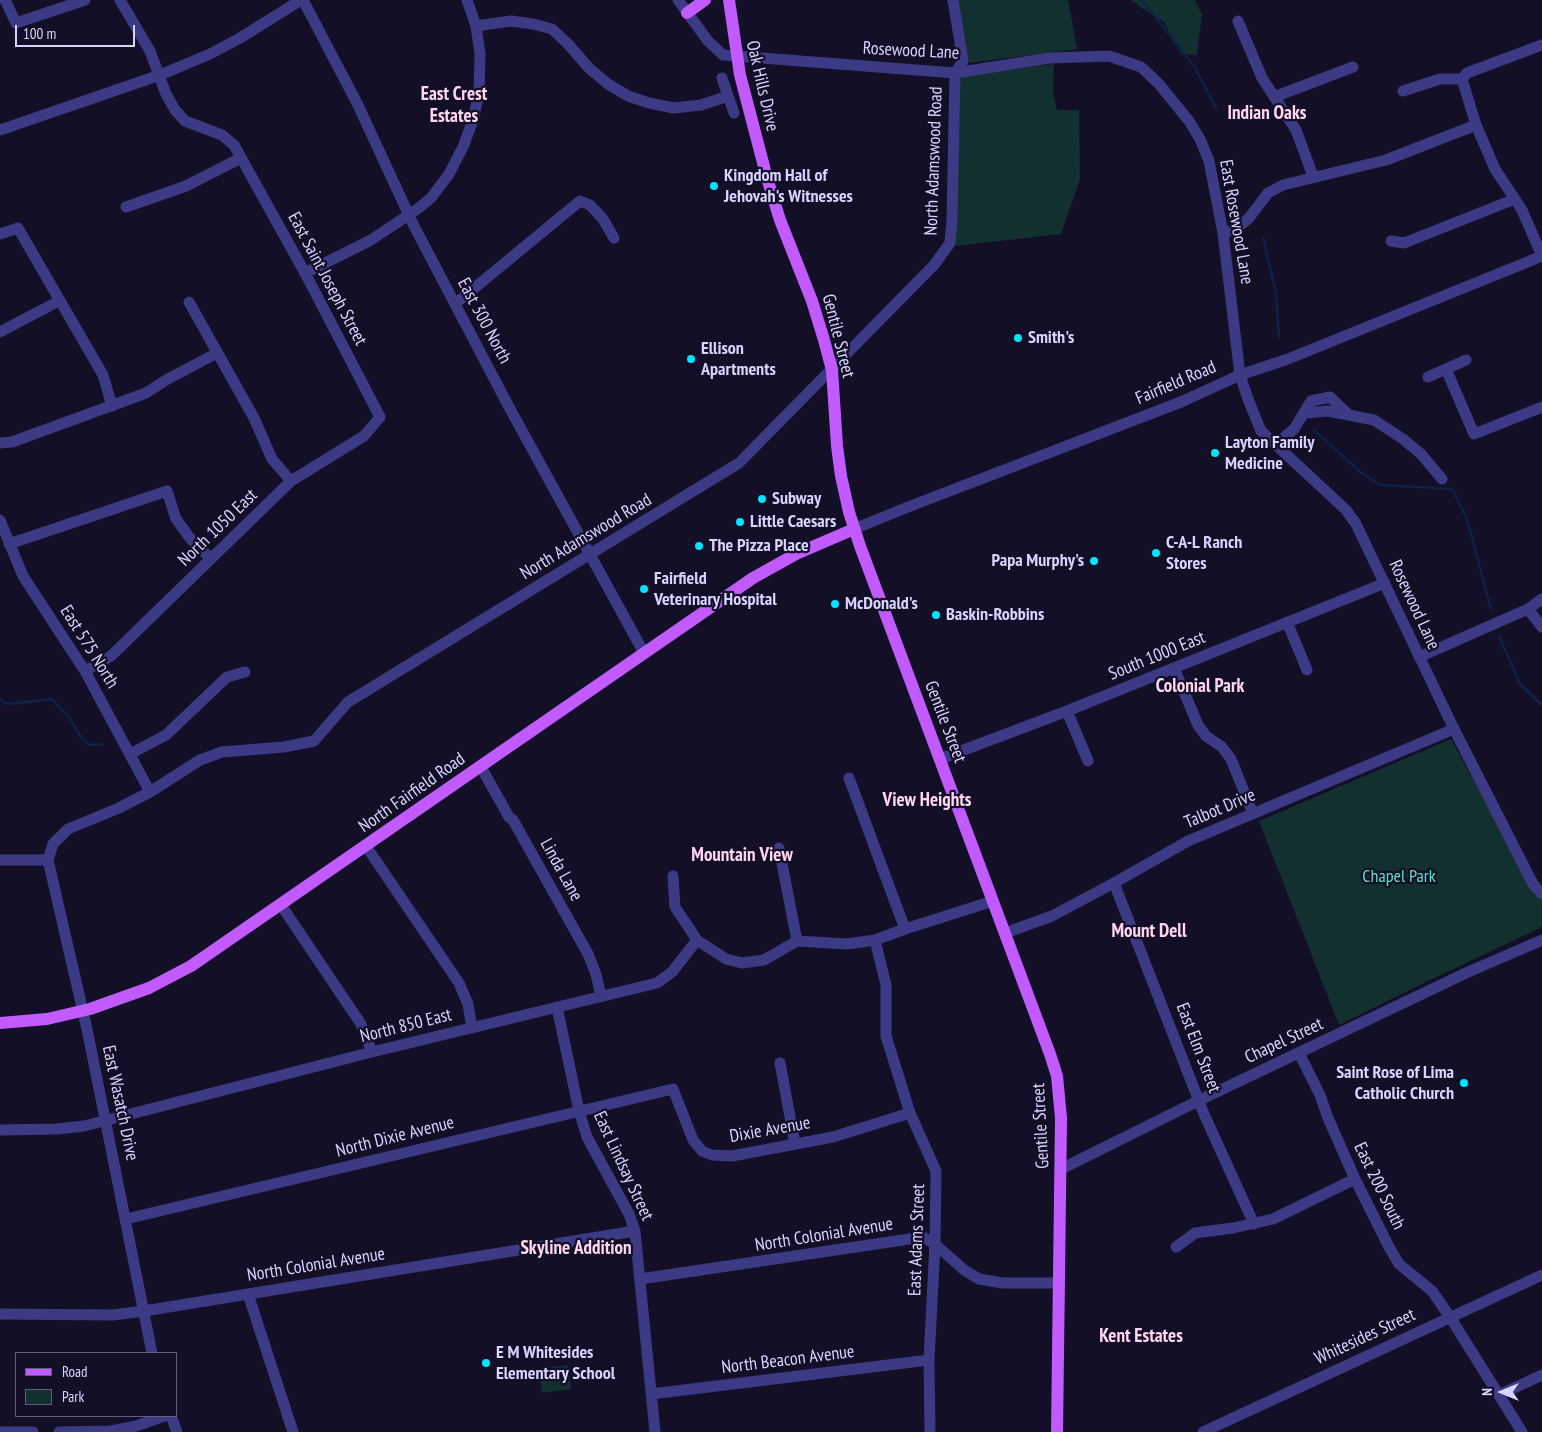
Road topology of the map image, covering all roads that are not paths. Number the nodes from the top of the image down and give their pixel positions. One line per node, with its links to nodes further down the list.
1 (5, 0): 2 (street)
2 (86, 0)
3 (120, 0): 18 (street, East Saint Joseph Street)
4 (302, 0): 18 (street); 32 (street, East 300 North)
5 (468, 0): 12 (street)
6 (678, 0): 10 (street)
7 (705, 0): 10 (main road)
8 (729, 0): 14 (main road, Oak Hills Drive)
9 (953, 0): 17 (street, North Adamswood Road)
10 (687, 13): 14 (street)
11 (1238, 21): 23 (street)
12 (476, 26): 22 (street); 32 (street)
13 (1542, 45): 20 (street)
14 (736, 56): 17 (street, Rosewood Lane); 29 (main road, Oak Hills Drive)
15 (1141, 67): 17 (street, Rosewood Lane); 33 (street, East Rosewood Lane)
16 (1353, 67): 23 (street)
17 (955, 73): 46 (street, North Adamswood Road)
18 (160, 75): 26 (street); 27 (street, East Saint Joseph Street)
19 (722, 78): 22 (street)
20 (1462, 80): 21 (street); 25 (street)
21 (1403, 91)
22 (728, 96): 24 (street)
23 (1274, 97): 28 (street)
24 (734, 113)
25 (1476, 125): 28 (street); 30 (street)
26 (0, 130)
27 (241, 158): 31 (street); 38 (street, East Saint Joseph Street)
28 (1313, 176): 33 (street)
29 (766, 178): 46 (main road, Gentile Street)
30 (1515, 199): 36 (street); 37 (street)
31 (126, 207)
32 (409, 215): 38 (street); 41 (street, East 300 North)
33 (1223, 233): 47 (street, East Rosewood Lane)
34 (0, 234): 39 (street)
35 (614, 238): 41 (street)
36 (1391, 241)
37 (1542, 256): 47 (street, Fairfield Road)
38 (305, 273): 51 (street, East Saint Joseph Street)
39 (59, 301): 42 (street); 49 (street)
40 (189, 302): 43 (street)
41 (455, 304): 60 (street, East 300 North)
42 (0, 332)
43 (217, 353): 49 (street); 55 (street)
44 (1466, 360): 45 (street)
45 (1446, 369): 48 (street); 50 (street)
46 (832, 370): 57 (main road, Gentile Street); 60 (street, North Adamswood Road)
47 (1240, 375): 53 (street, Rosewood Lane); 57 (street, Fairfield Road)
48 (1428, 377)
49 (112, 406): 52 (street)
50 (1542, 407)
51 (380, 417): 55 (street, North 1050 East)
52 (0, 444)
53 (1276, 444): 54 (street); 62 (street, Rosewood Lane)
54 (1442, 479)
55 (291, 481): 61 (street, North 1050 East)
56 (0, 520): 59 (street, East 575 North)
57 (854, 529): 58 (main road, Fairfield Road); 76 (main road, Gentile Street)
58 (823, 543): 67 (main road, North Fairfield Road)
59 (9, 544): 61 (street); 70 (street, East 575 North)
60 (590, 555): 67 (street, East 300 North); 80 (street, North Adamswood Road)
61 (211, 558): 70 (street, North 1050 East)
62 (1385, 583): 65 (street, South 1000 East); 68 (street, Rosewood Lane)
63 (1542, 599): 64 (street)
64 (1528, 608): 66 (street); 68 (street)
65 (1287, 622): 69 (street, South 1000 East); 71 (street)
66 (1542, 627)
67 (644, 653): 78 (main road, North Fairfield Road)
68 (1419, 658): 74 (street, Rosewood Lane)
69 (1174, 668): 73 (street, South 1000 East); 81 (street)
70 (85, 670): 75 (street, East 575 North)
71 (1307, 670)
72 (245, 672): 75 (street)
73 (1067, 711): 76 (street, South 1000 East); 77 (street)
74 (1454, 729): 81 (street, Talbot Drive); 86 (street, Rosewood Lane)
75 (130, 754): 80 (street, East 575 North)
76 (940, 759): 91 (main road, Gentile Street)
77 (1088, 761)
78 (481, 766): 82 (main road, North Fairfield Road); 101 (street, Linda Lane)
79 (849, 778): 93 (street)
80 (150, 792): 85 (street, North Adamswood Road)
81 (1253, 814): 88 (street, Talbot Drive)
82 (366, 846): 92 (main road, North Fairfield Road); 105 (street)
83 (779, 848): 99 (street)
84 (0, 860): 85 (street)
85 (48, 860): 103 (street, East Wasatch Drive)
86 (1527, 872): 89 (street, Rosewood Lane); 90 (street, Rosewood Lane)
87 (673, 876): 96 (street)
88 (1114, 883): 95 (street, Talbot Drive); 110 (street, East Elm Street)
89 (1542, 884)
90 (1542, 894)
91 (993, 901): 93 (street); 95 (main road, Gentile Street)
92 (281, 905): 103 (main road, North Fairfield Road); 106 (street)
93 (905, 929): 97 (street)
94 (1542, 932): 100 (street, Chapel Street)
95 (1005, 933): 116 (main road, Gentile Street)
96 (697, 940): 99 (street); 101 (street, North 850 East)
97 (875, 940): 99 (street); 112 (street, East Adams Street)
98 (1542, 940): 100 (street, Chapel Street)
99 (797, 941)
100 (1524, 947): 107 (street, Chapel Street)
101 (601, 996): 102 (street, North 850 East)
102 (557, 1007): 105 (street, North 850 East); 111 (street, East Lindsay Street)
103 (82, 1011): 104 (main road, North Fairfield Road); 113 (street, East Wasatch Drive)
104 (0, 1024)
105 (472, 1028): 106 (street, North 850 East)
106 (372, 1052): 113 (street, North 850 East)
107 (1299, 1054): 110 (street, Chapel Street); 117 (street, East 200 South)
108 (780, 1063): 115 (street)
109 (673, 1089): 111 (street, North Dixie Avenue); 115 (street, Dixie Avenue)
110 (1200, 1100): 116 (street, Chapel Street); 119 (street, East Elm Street)
111 (579, 1111): 118 (street, North Dixie Avenue); 120 (street, East Lindsay Street)
112 (910, 1113): 115 (street, Dixie Avenue); 121 (street, East Adams Street)
113 (106, 1121): 114 (street, North 850 East); 118 (street, East Wasatch Drive)
114 (0, 1130)
115 (795, 1144)
116 (1061, 1169): 125 (main road, Gentile Street)
117 (1355, 1179): 119 (street); 129 (street, East 200 South)
118 (126, 1219): 127 (street, East Wasatch Drive)
119 (1254, 1224): 122 (street)
120 (635, 1231): 124 (street, East Lindsay Street); 126 (street, North Colonial Avenue)
121 (935, 1244): 124 (street, North Colonial Avenue); 125 (street, North Colonial Avenue); 131 (street, East Adams Street)
122 (1176, 1247)
123 (1542, 1274): 129 (street, Whitesides Street)
124 (640, 1279): 133 (street, East Lindsay Street)
125 (1059, 1283): 145 (main road, Gentile Street)
126 (248, 1294): 127 (street, North Colonial Avenue); 142 (street)
127 (144, 1311): 128 (street, North Colonial Avenue); 130 (street, East Wasatch Drive)
128 (0, 1314)
129 (1450, 1317): 134 (street, East 200 South); 137 (street, Whitesides Street)
130 (152, 1352)
131 (929, 1360): 133 (street, North Beacon Avenue); 144 (street, East Adams Street)
132 (1542, 1375): 134 (street)
133 (651, 1394): 143 (street, East Lindsay Street)
134 (1499, 1395): 148 (street, East 200 South)
135 (161, 1417): 140 (street)
136 (171, 1417): 141 (street)
137 (1227, 1421): 146 (street, Whitesides Street); 147 (street)
138 (0, 1432): 139 (street)
139 (33, 1432)
140 (59, 1432)
141 (178, 1432)
142 (293, 1432)
143 (655, 1432)
144 (930, 1432)
145 (1057, 1432)
146 (1203, 1432)
147 (1232, 1432)
148 (1522, 1432)

